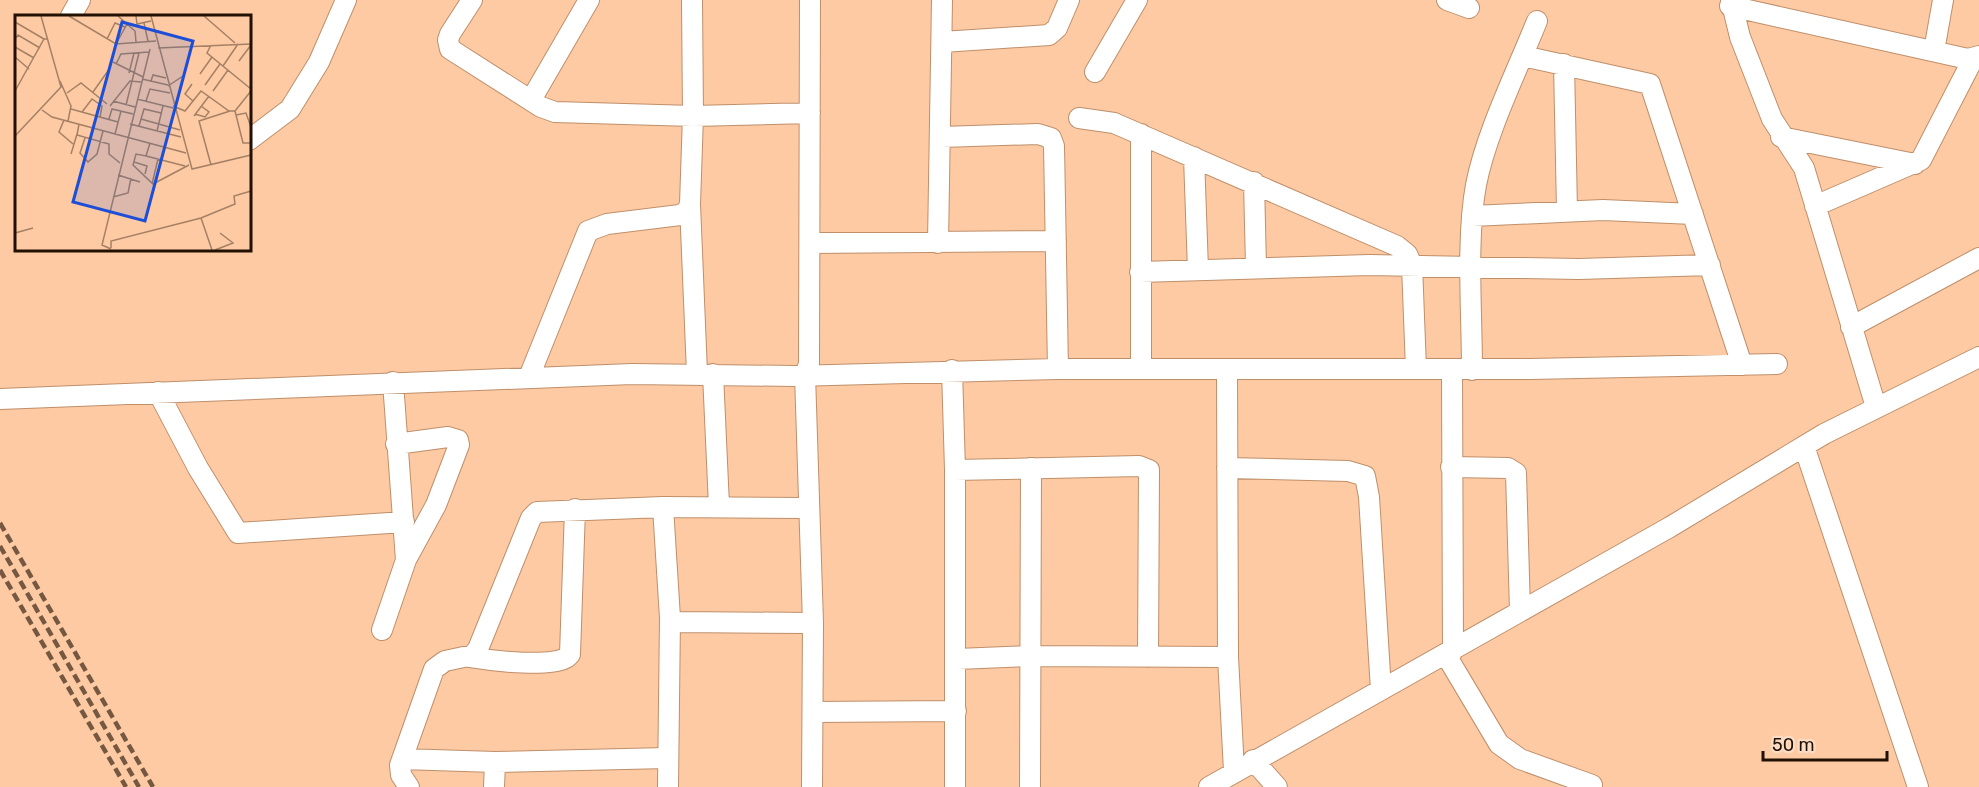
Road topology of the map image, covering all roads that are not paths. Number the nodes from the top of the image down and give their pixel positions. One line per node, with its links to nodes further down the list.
1 (80, 0): 14 (street)
2 (346, 0): 29 (street)
3 (472, 0): 22 (street)
4 (589, 0): 22 (street)
5 (692, 0): 24 (street)
6 (810, 0): 23 (street)
7 (942, 0): 16 (street)
8 (1069, 0): 16 (street)
9 (1137, 0): 21 (street)
10 (1447, 0): 13 (street)
11 (1943, 0): 17 (street)
12 (1730, 3): 17 (street); 28 (street)
13 (1469, 8)
14 (72, 15)
15 (1537, 21): 18 (street)
16 (942, 42): 27 (street)
17 (1934, 51): 19 (street)
18 (1523, 56): 20 (street); 37 (street)
19 (1976, 58): 31 (street)
20 (1564, 64): 35 (street); 36 (street)
21 (1095, 72)
22 (531, 100): 24 (street)
23 (810, 112): 24 (street); 39 (street)
24 (693, 116): 33 (street)
25 (1079, 118): 26 (street)
26 (1141, 134): 30 (street); 47 (street)
27 (941, 137): 38 (street); 40 (street)
28 (1781, 137): 31 (street); 34 (street)
29 (250, 139)
30 (1194, 157): 32 (street); 46 (street)
31 (1916, 164): 34 (street)
32 (1254, 182): 42 (street); 45 (street)
33 (690, 204): 59 (street); 61 (street)
34 (1815, 206): 48 (street)
35 (1567, 210): 36 (street); 37 (street)
36 (1693, 214): 43 (street)
37 (1472, 216): 44 (street)
38 (1056, 241): 40 (street); 52 (street)
39 (811, 243): 40 (street); 60 (street)
40 (938, 243)
41 (1979, 258): 48 (street)
42 (1412, 265): 44 (street); 45 (street); 55 (street)
43 (1710, 265): 44 (street); 51 (street)
44 (1472, 266): 58 (street)
45 (1256, 267): 46 (street)
46 (1198, 270): 47 (street)
47 (1140, 272): 53 (street)
48 (1851, 327): 65 (street)
49 (1979, 357): 65 (street)
50 (1777, 364): 51 (street)
51 (1742, 365): 58 (street)
52 (1058, 369): 53 (street); 57 (street)
53 (1141, 369): 54 (street)
54 (1227, 369): 55 (street); 70 (street)
55 (1416, 369): 56 (street)
56 (1452, 369): 58 (street); 68 (street)
57 (952, 370): 60 (street); 71 (street)
58 (1472, 370)
59 (705, 374): 60 (street); 61 (street); 72 (street)
60 (805, 375): 74 (street)
61 (529, 377): 62 (street)
62 (393, 382): 63 (street); 66 (street)
63 (158, 392): 64 (street); 76 (street)
64 (0, 399)
65 (1876, 407): 67 (street)
66 (396, 444): 76 (street); 77 (street)
67 (1804, 446): 78 (street); 105 (street)
68 (1451, 467): 78 (street); 82 (street)
69 (1031, 468): 71 (street); 83 (street); 85 (street)
70 (1227, 468): 86 (street); 88 (street)
71 (955, 470): 87 (street)
72 (719, 506): 73 (street); 74 (street)
73 (663, 507): 75 (street); 79 (street)
74 (807, 508): 80 (street)
75 (575, 509): 84 (street); 84 (street)
76 (404, 522): 77 (street)
77 (406, 560): 81 (street)
78 (1520, 611): 82 (street)
79 (670, 618): 80 (street); 91 (street)
80 (813, 623): 90 (street)
81 (382, 630)
82 (1449, 653): 88 (street); 96 (street)
83 (1030, 656): 85 (street); 87 (street); 102 (street)
84 (469, 657): 92 (street)
85 (1148, 657): 86 (street)
86 (1228, 657): 95 (street)
87 (957, 659): 89 (street)
88 (1380, 690): 93 (street)
89 (956, 711): 90 (street); 101 (street)
90 (813, 712): 100 (street)
91 (667, 758): 94 (street); 99 (street)
92 (402, 759): 94 (street); 97 (street)
93 (1253, 760): 95 (street); 104 (street)
94 (495, 762): 98 (street)
95 (1234, 771): 103 (street)
96 (1592, 785)
97 (409, 787)
98 (494, 787)
99 (668, 787)
100 (812, 787)
101 (955, 787)
102 (1030, 787)
103 (1209, 787)
104 (1277, 787)
105 (1918, 787)

